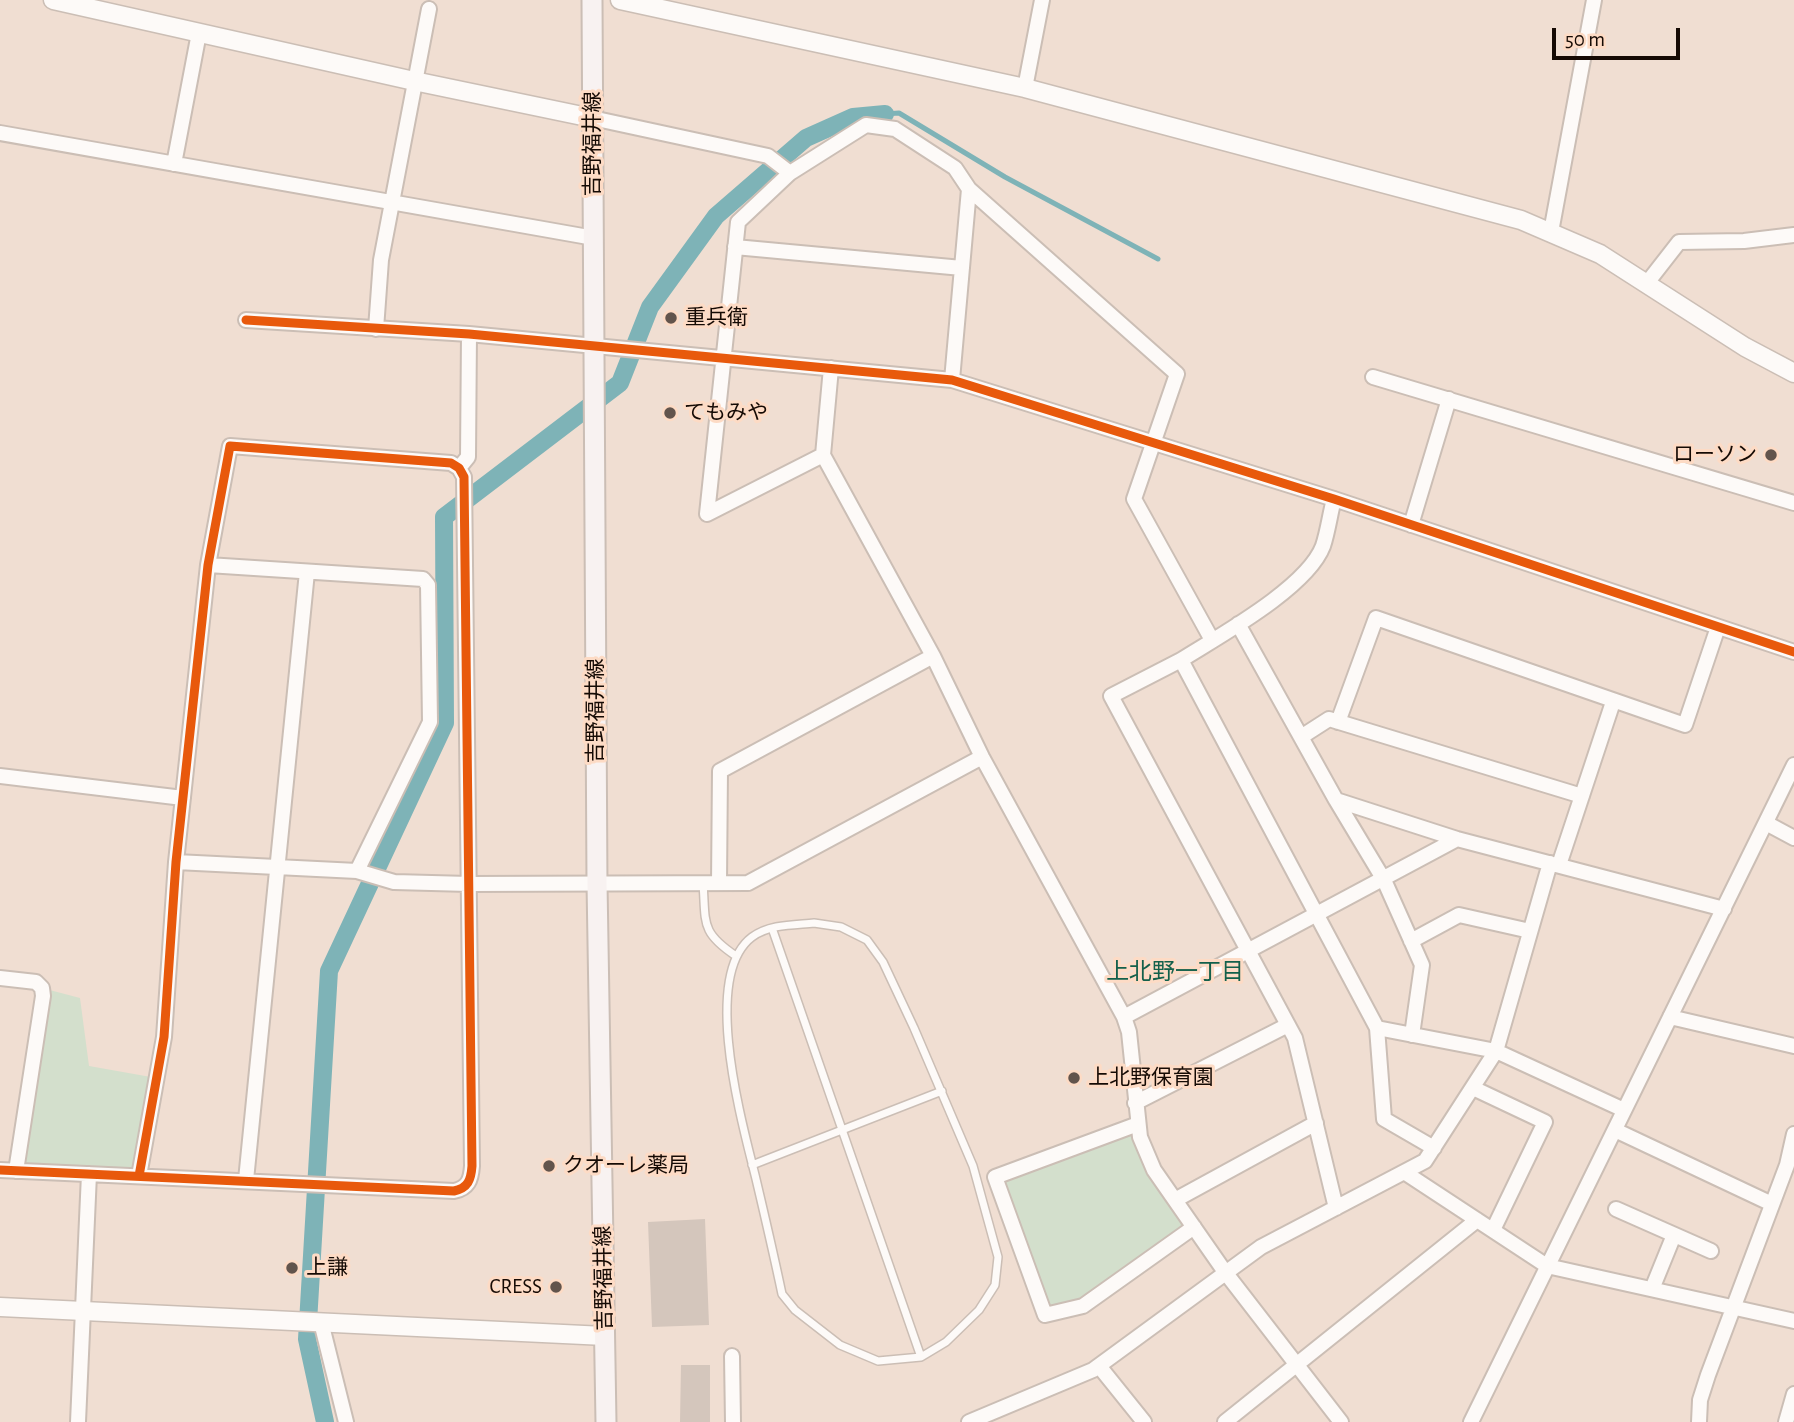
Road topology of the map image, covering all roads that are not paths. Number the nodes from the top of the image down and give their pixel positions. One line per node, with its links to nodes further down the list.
1 (53, 0): 6 (street)
2 (592, 0): 11 (main road, 吉野福井線)
3 (620, 0): 10 (street)
4 (1042, 0): 10 (street)
5 (1594, 0): 17 (street)
6 (112, 7): 8 (street)
7 (429, 9): 9 (street)
8 (199, 33): 9 (street); 13 (street)
9 (414, 81): 11 (street); 16 (street)
10 (1025, 88): 17 (street)
11 (592, 118): 14 (street); 19 (main road, 吉野福井線)
12 (0, 133): 13 (street)
13 (174, 164): 16 (street)
14 (790, 173): 15 (street); 20 (street)
15 (969, 189): 21 (street); 33 (street)
16 (391, 202): 19 (street); 24 (street)
17 (1551, 232): 22 (street)
18 (1794, 234): 22 (street)
19 (594, 238): 26 (main road, 吉野福井線)
20 (735, 247): 21 (street); 27 (street)
21 (962, 268): 31 (street)
22 (1647, 283): 29 (street)
23 (246, 320): 24 (street)
24 (376, 328): 25 (street)
25 (469, 334): 26 (street); 35 (street)
26 (594, 346): 27 (street); 64 (main road, 吉野福井線)
27 (724, 358): 28 (street); 34 (street)
28 (831, 368): 31 (street); 34 (street)
29 (1794, 373)
30 (1373, 377): 32 (street)
31 (952, 380): 33 (street)
32 (1449, 399): 37 (street); 38 (street)
33 (1154, 444): 36 (street); 43 (street)
34 (823, 454): 45 (street)
35 (459, 468): 39 (street); 67 (street)
36 (1334, 499): 38 (street); 41 (street)
37 (1794, 503)
38 (1411, 524): 42 (street)
39 (208, 565): 40 (street); 54 (street)
40 (307, 572): 61 (street); 62 (street)
41 (1238, 624): 43 (street); 49 (street)
42 (1718, 627): 44 (street); 47 (street)
43 (1212, 640): 46 (street)
44 (1794, 652)
45 (933, 656): 50 (street); 66 (street)
46 (1181, 660): 69 (street); 73 (street)
47 (1613, 702): 48 (street); 53 (street)
48 (1338, 722): 49 (street); 53 (street)
49 (1301, 737): 55 (street)
50 (982, 757): 66 (street); 76 (street)
51 (1794, 765): 56 (street)
52 (0, 776): 54 (street)
53 (1582, 796): 60 (street)
54 (183, 797): 59 (street)
55 (1336, 800): 58 (street); 63 (street)
56 (1766, 823): 57 (street); 68 (street)
57 (1794, 838)
58 (1457, 839): 60 (street); 63 (street)
59 (176, 862): 61 (street); 98 (street)
60 (1554, 864): 68 (street); 71 (street)
61 (278, 867): 62 (street); 99 (street)
62 (357, 871): 67 (street)
63 (1384, 880): 69 (street); 72 (street)
64 (597, 883): 65 (street); 67 (street); 117 (main road, 吉野福井線)
65 (703, 883): 66 (street); 74 (lane)
66 (719, 883)
67 (469, 884): 99 (street)
68 (1724, 909): 77 (street)
69 (1316, 916): 73 (street); 79 (street)
70 (772, 928): 74 (lane); 84 (lane); 89 (lane)
71 (1530, 931): 72 (street); 82 (street)
72 (1411, 941): 80 (street)
73 (1248, 951): 76 (street); 78 (street)
74 (736, 956): 93 (lane)
75 (0, 978): 95 (street)
76 (1124, 1017): 85 (street)
77 (1670, 1017): 81 (street); 86 (street)
78 (1288, 1025): 85 (street); 87 (street)
79 (1377, 1028): 80 (street); 92 (street)
80 (1412, 1035): 82 (street)
81 (1794, 1046)
82 (1496, 1051): 83 (street); 86 (street)
83 (1473, 1088): 92 (street); 106 (street)
84 (942, 1091): 89 (lane); 119 (lane)
85 (1135, 1103): 88 (street)
86 (1624, 1110): 90 (street)
87 (1316, 1123): 100 (street); 102 (street)
88 (1138, 1124): 100 (street); 105 (street)
89 (843, 1130): 93 (lane); 119 (lane)
90 (1615, 1130): 101 (street); 109 (street)
91 (1794, 1134): 101 (street)
92 (1434, 1148): 96 (street)
93 (752, 1165): 119 (lane)
94 (0, 1170): 95 (street)
95 (16, 1171): 97 (street)
96 (1404, 1172): 102 (street); 104 (street)
97 (89, 1174): 98 (street); 114 (street)
98 (139, 1176): 99 (street)
99 (246, 1181)
100 (1175, 1200): 105 (street)
101 (1772, 1203): 113 (street)
102 (1336, 1208): 110 (street)
103 (1616, 1209): 107 (street)
104 (1477, 1220): 106 (street); 121 (street)
105 (1194, 1227): 110 (street)
106 (1493, 1230): 109 (street)
107 (1674, 1235): 108 (street); 111 (street)
108 (1711, 1251)
109 (1548, 1266): 111 (street); 131 (street)
110 (1225, 1272): 120 (street); 121 (street)
111 (1652, 1289): 113 (street)
112 (0, 1307): 114 (street)
113 (1734, 1307): 115 (street); 132 (street)
114 (82, 1311): 116 (street); 123 (street)
115 (1794, 1321)
116 (320, 1322): 117 (street); 124 (street)
117 (605, 1336): 125 (main road, 吉野福井線)
118 (732, 1356): 126 (street)
119 (921, 1357)
120 (1099, 1366): 127 (street); 128 (street)
121 (1297, 1366): 129 (street); 130 (street)
122 (1794, 1394): 133 (street)
123 (78, 1422)
124 (346, 1422)
125 (606, 1422)
126 (733, 1422)
127 (969, 1422)
128 (1144, 1422)
129 (1226, 1422)
130 (1341, 1422)
131 (1471, 1422)
132 (1699, 1422)
133 (1786, 1422)

